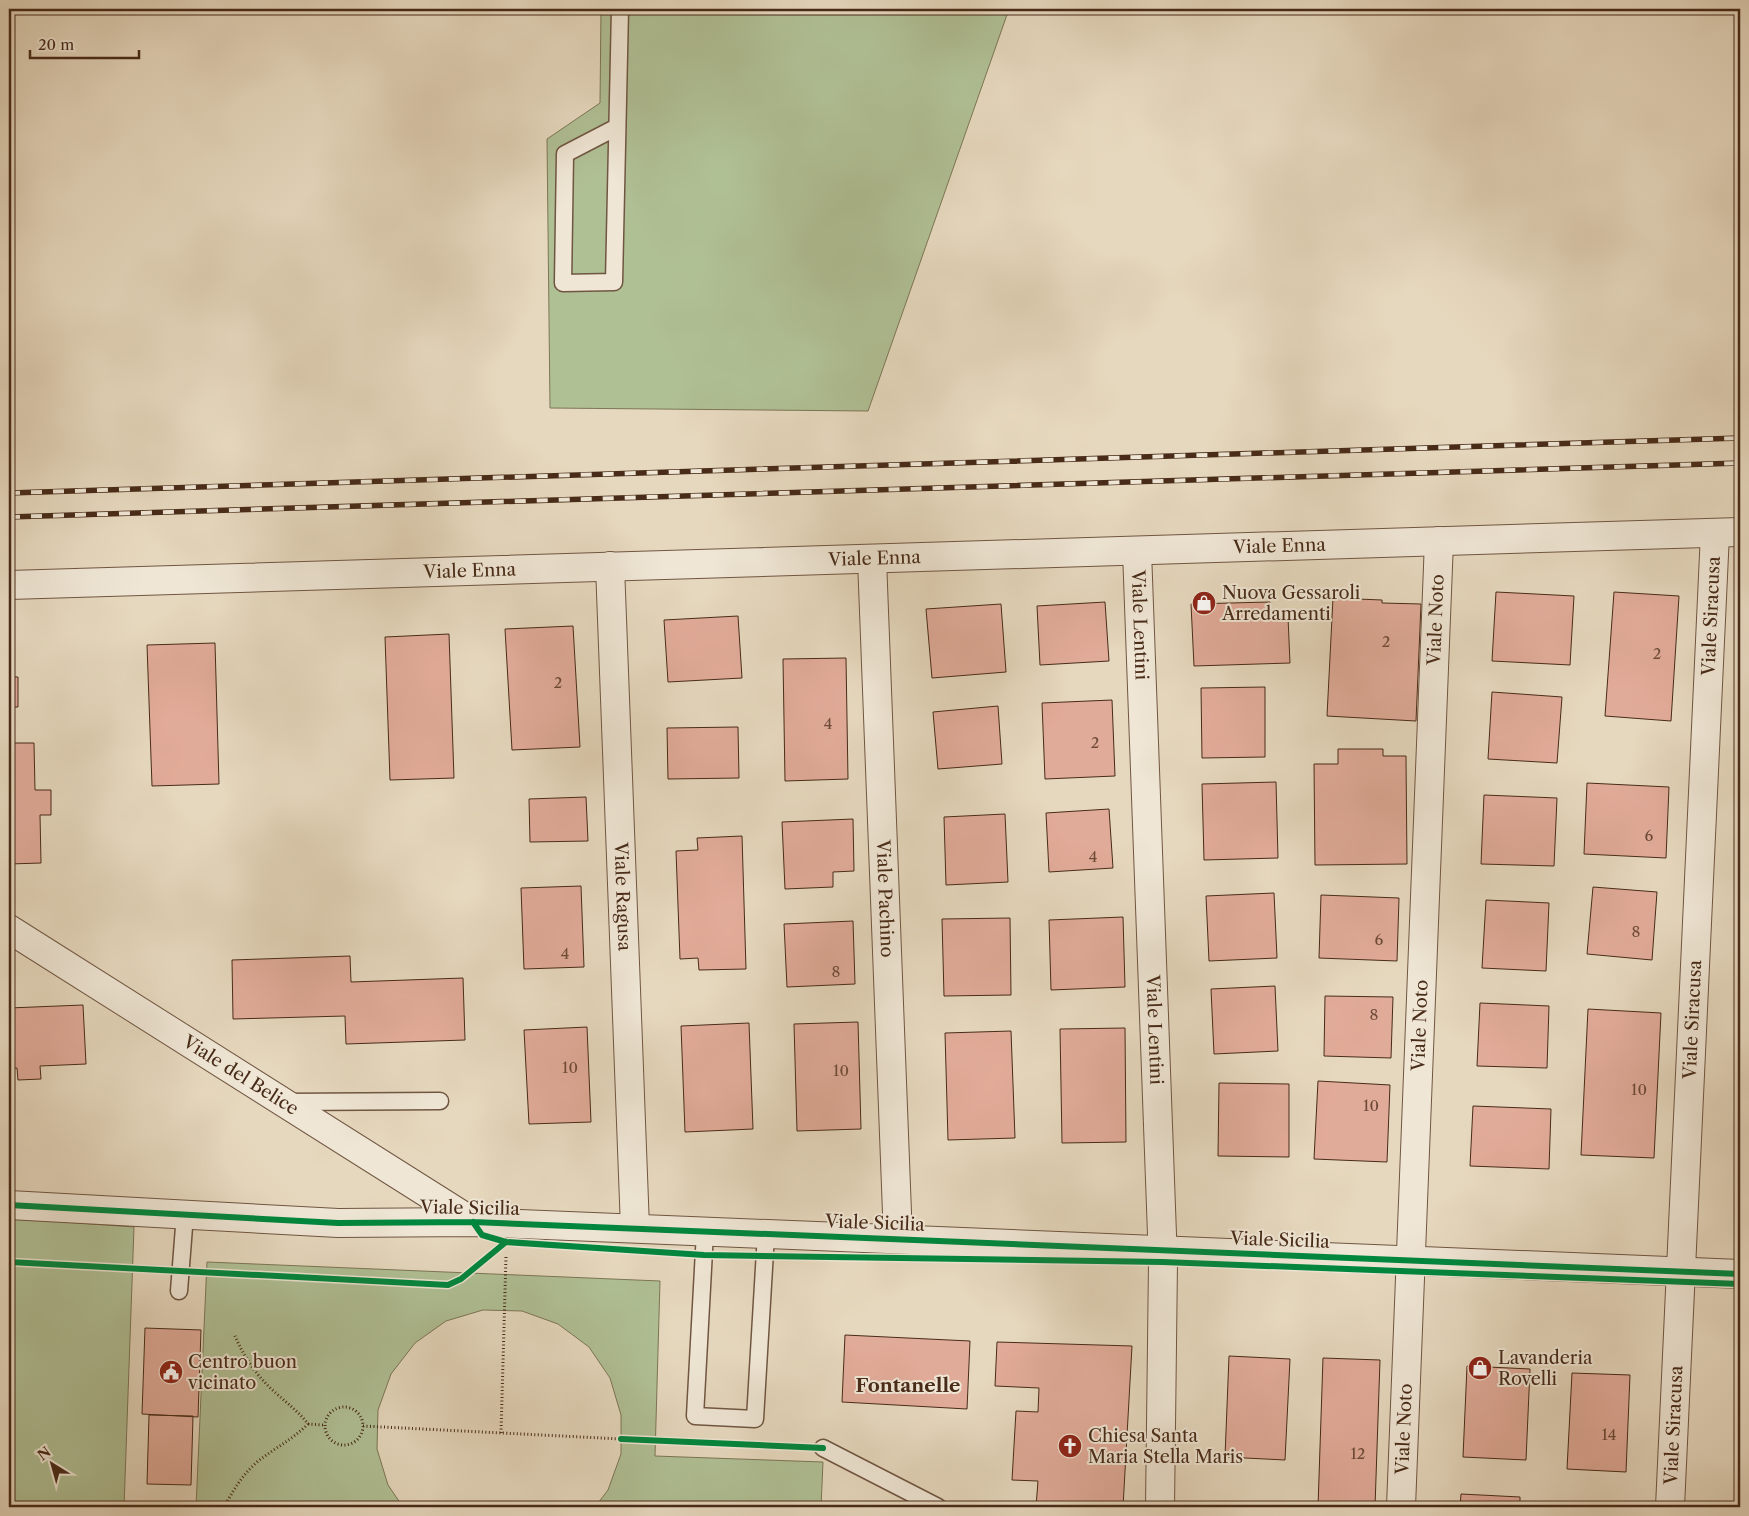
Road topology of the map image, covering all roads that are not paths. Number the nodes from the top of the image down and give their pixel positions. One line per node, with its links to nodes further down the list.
1 (620, 9): 2 (lane)
2 (617, 127): 2 (lane)
3 (1727, 533): 4 (street, Viale Enna); 21 (street, Viale Siracusa)
4 (1439, 542): 5 (street, Viale Enna); 20 (street, Viale Noto)
5 (1137, 551): 6 (street, Viale Enna); 19 (street, Viale Lentini)
6 (872, 559): 7 (street, Viale Enna); 18 (street, Viale Pachino)
7 (610, 566): 8 (street, Viale Enna); 15 (street, Viale Ragusa)
8 (9, 585)
9 (14, 936): 11 (street, Viale del Belice)
10 (440, 1101): 11 (lane)
11 (283, 1102): 14 (street, Viale del Belice)
12 (9, 1204): 13 (street, Viale Sicilia)
13 (185, 1214): 14 (street, Viale Sicilia); 23 (lane)
14 (473, 1222): 15 (street, Viale Sicilia)
15 (635, 1228): 16 (street, Viale Sicilia)
16 (705, 1232): 17 (street, Viale Sicilia); 17 (lane)
17 (766, 1234): 18 (street, Viale Sicilia)
18 (898, 1239): 19 (street, Viale Sicilia)
19 (1162, 1250): 20 (street, Viale Sicilia); 26 (street, Viale Lentini)
20 (1411, 1260): 21 (street, Viale Sicilia); 27 (street, Viale Noto)
21 (1681, 1272): 22 (street, Viale Sicilia); 28 (street, Viale Siracusa)
22 (1740, 1274)
23 (179, 1291)
24 (823, 1448): 25 (lane)
25 (938, 1507)
26 (1160, 1507)
27 (1401, 1507)
28 (1670, 1507)

